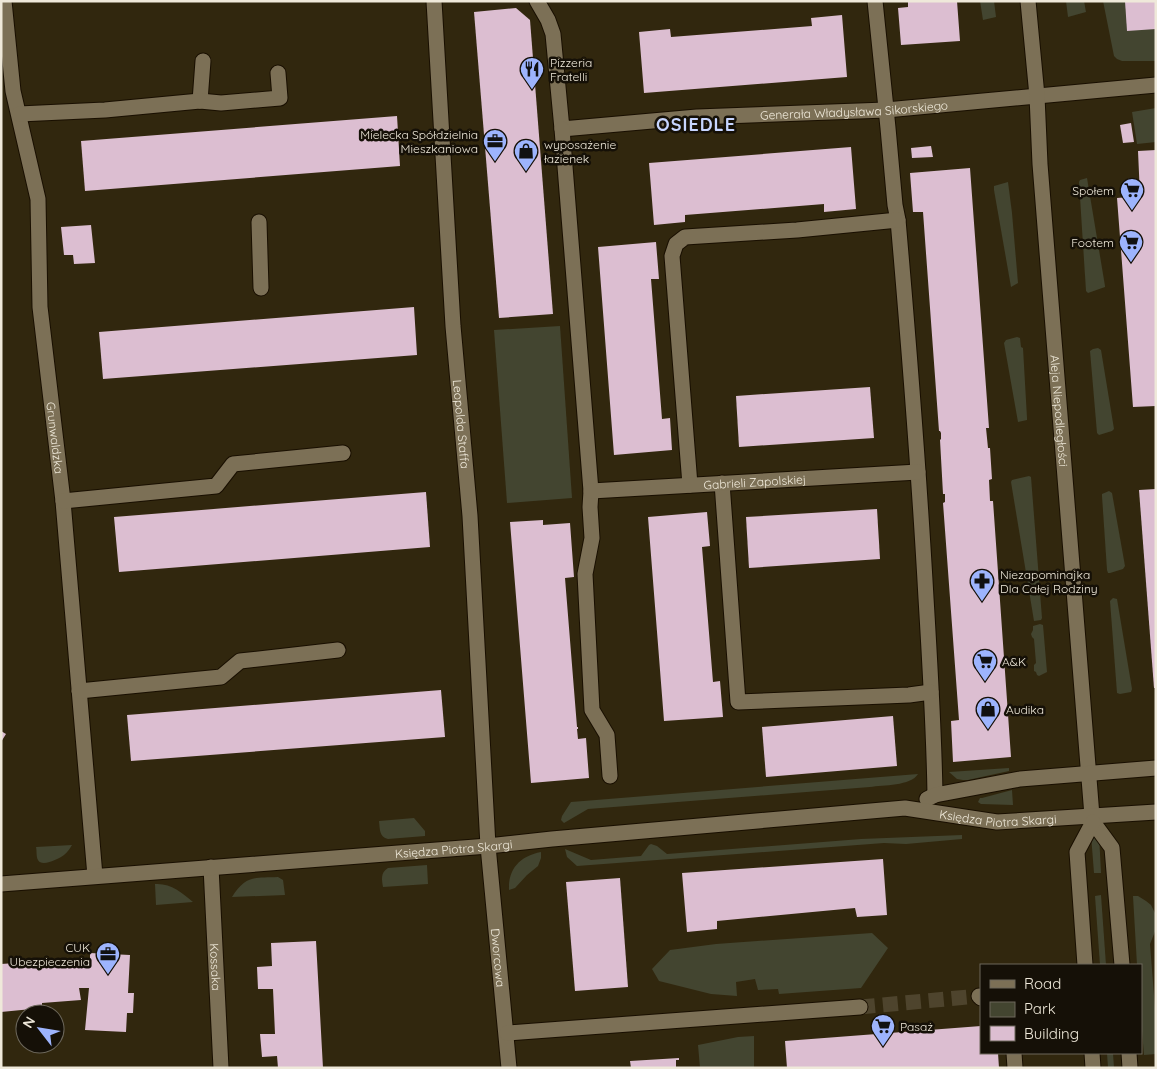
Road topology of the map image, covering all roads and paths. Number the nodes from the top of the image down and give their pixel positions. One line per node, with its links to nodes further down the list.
1 (4, 1): 12 (street, Grunwaldzka)
2 (434, 1): 33 (street, Leopolda Staffa)
3 (537, 1): 13 (street)
4 (875, 1): 11 (street)
5 (1028, 1): 9 (street, Aleja Niepodległości)
6 (203, 62): 10 (street)
7 (278, 73): 10 (street)
8 (1156, 85): 9 (street, Generała Władysława Sikorskiego)
9 (1037, 96): 11 (street, Generała Władysława Sikorskiego); 27 (street, Aleja Niepodległości)
10 (200, 101): 12 (street)
11 (886, 110): 13 (street, Generała Władysława Sikorskiego); 14 (street)
12 (19, 114): 22 (street, Grunwaldzka)
13 (562, 129): 21 (street)
14 (898, 220): 18 (street); 20 (street)
15 (260, 222): 16 (street)
16 (261, 288)
17 (343, 453): 22 (street)
18 (918, 472): 19 (street, Gabrieli Zapolskiej); 25 (street)
19 (722, 484): 20 (street, Gabrieli Zapolskiej); 25 (street)
20 (690, 485): 21 (street, Gabrieli Zapolskiej)
21 (591, 492): 28 (street)
22 (63, 501): 24 (street, Grunwaldzka)
23 (338, 650): 24 (street)
24 (79, 691): 35 (street, Grunwaldzka)
25 (931, 692): 29 (street)
26 (1156, 768): 27 (street, Księdza Piotra Skargi)
27 (1089, 773): 29 (street, Księdza Piotra Skargi); 32 (street, Aleja Niepodległości)
28 (610, 776)
29 (935, 795): 30 (street, Księdza Piotra Skargi)
30 (905, 808): 32 (street, Księdza Piotra Skargi); 33 (street, Księdza Piotra Skargi)
31 (1156, 812): 32 (street, Księdza Piotra Skargi)
32 (1092, 819): 37 (street); 38 (street)
33 (488, 846): 34 (street, Księdza Piotra Skargi); 40 (street, Dworcowa)
34 (211, 867): 35 (street, Księdza Piotra Skargi); 44 (street, Kossaka)
35 (96, 876): 36 (street, Księdza Piotra Skargi)
36 (1, 884)
37 (1085, 964)
38 (1122, 964)
39 (860, 1007): 40 (street)
40 (506, 1033): 45 (street, Dworcowa)
41 (1014, 1054): 46 (street)
42 (1092, 1054): 47 (street)
43 (1128, 1054): 48 (street)
44 (221, 1068)
45 (509, 1068)
46 (1015, 1068)
47 (1093, 1068)
48 (1130, 1068)

